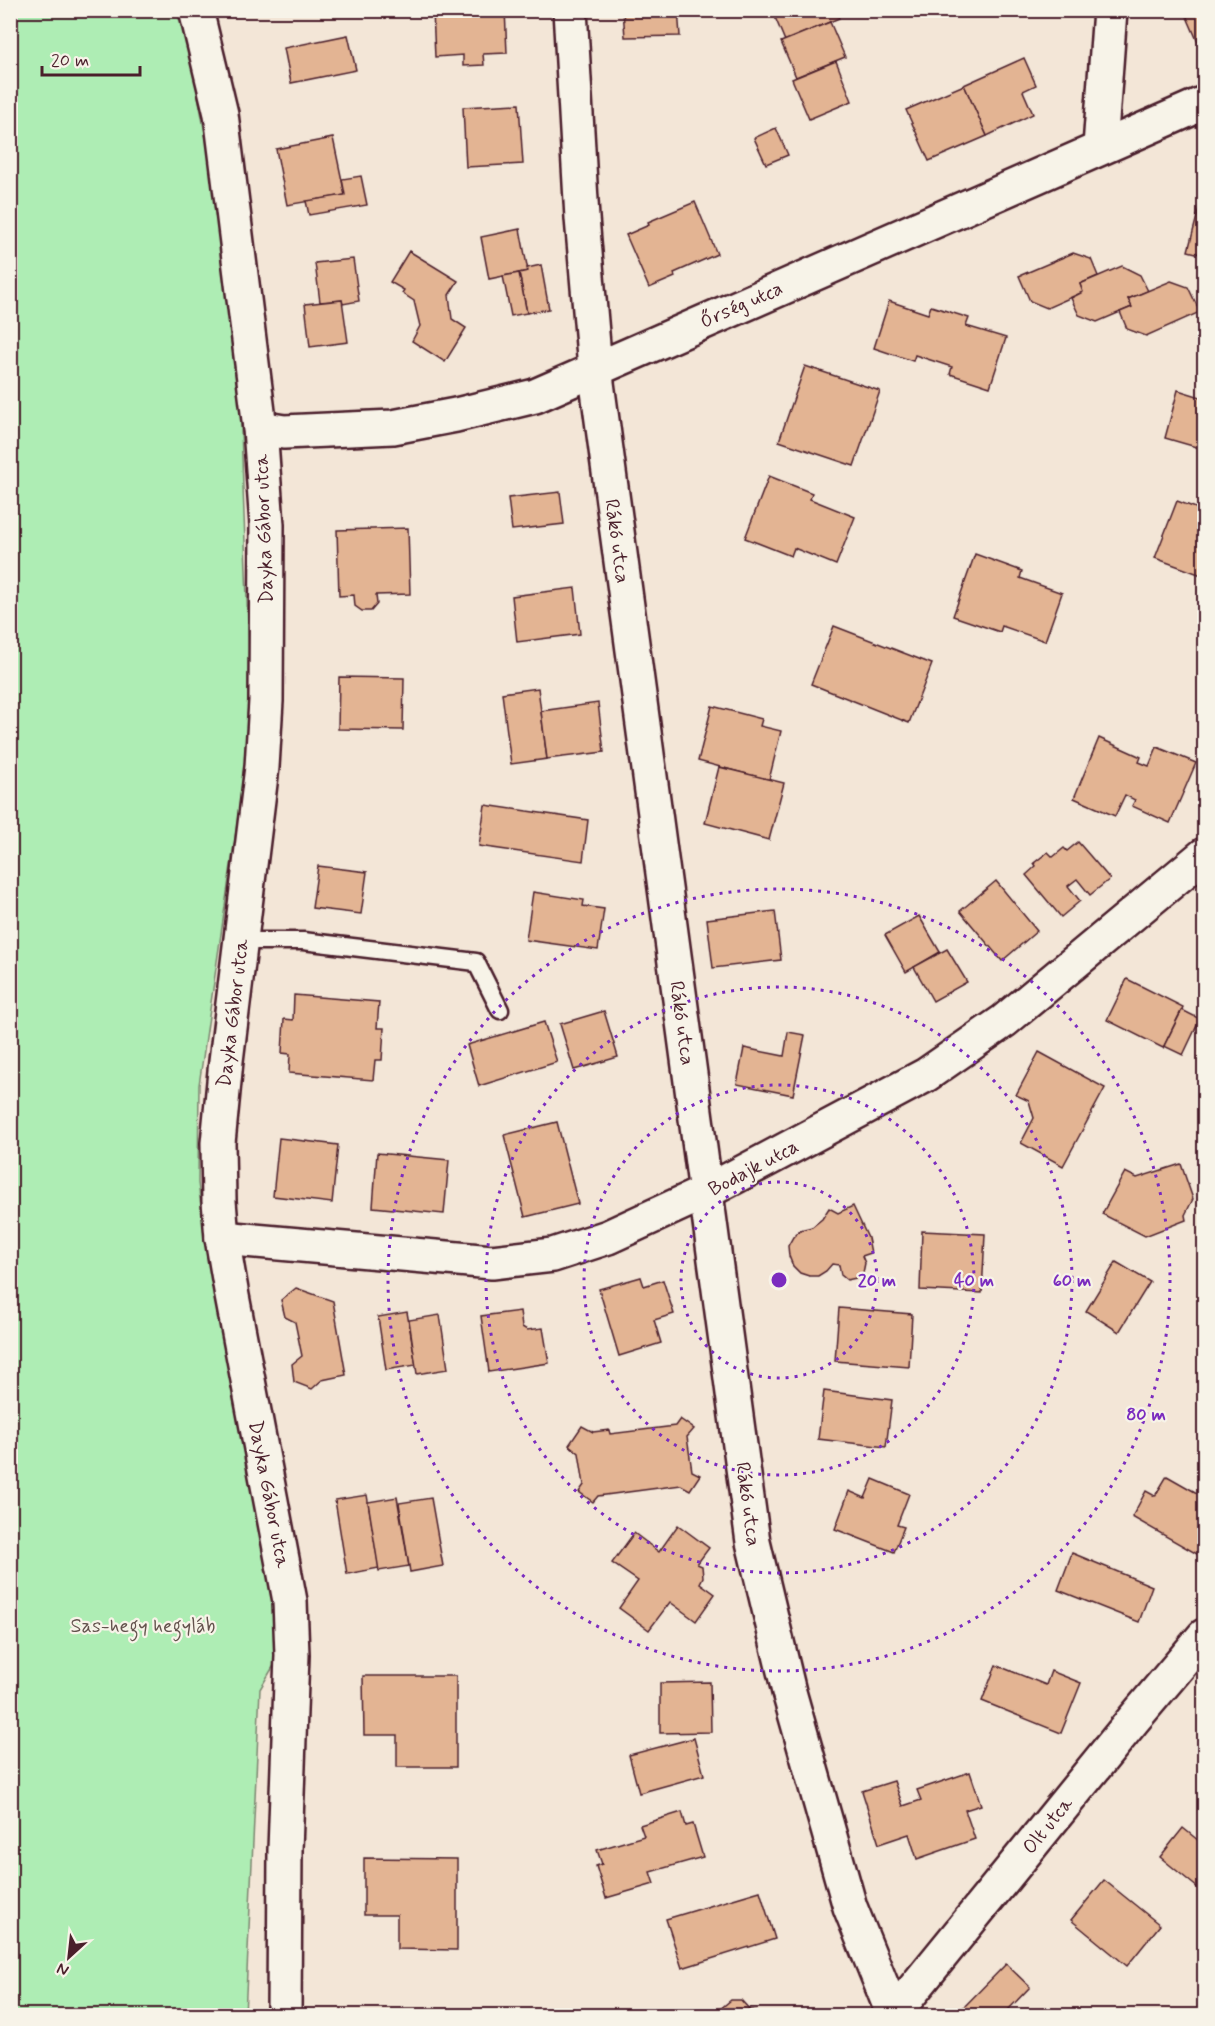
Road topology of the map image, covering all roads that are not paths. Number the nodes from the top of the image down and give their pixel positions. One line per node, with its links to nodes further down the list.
1 (196, 10): 7 (street, Dayka Gábor utca)
2 (570, 10): 6 (street, Rákó utca)
3 (1110, 10): 5 (street)
4 (1204, 103): 5 (street, Őrség utca)
5 (1100, 147): 6 (street, Őrség utca)
6 (595, 368): 7 (street, Őrség utca); 11 (street, Rákó utca)
7 (260, 428): 9 (street, Dayka Gábor utca)
8 (1204, 855): 11 (street, Bodajk utca)
9 (240, 941): 10 (lane); 12 (street, Dayka Gábor utca)
10 (500, 1010)
11 (706, 1192): 12 (street, Bodajk utca); 14 (street, Rákó utca)
12 (222, 1238): 15 (street, Dayka Gábor utca)
13 (1204, 1636): 14 (street, Olt utca)
14 (893, 2015)
15 (284, 2016)

